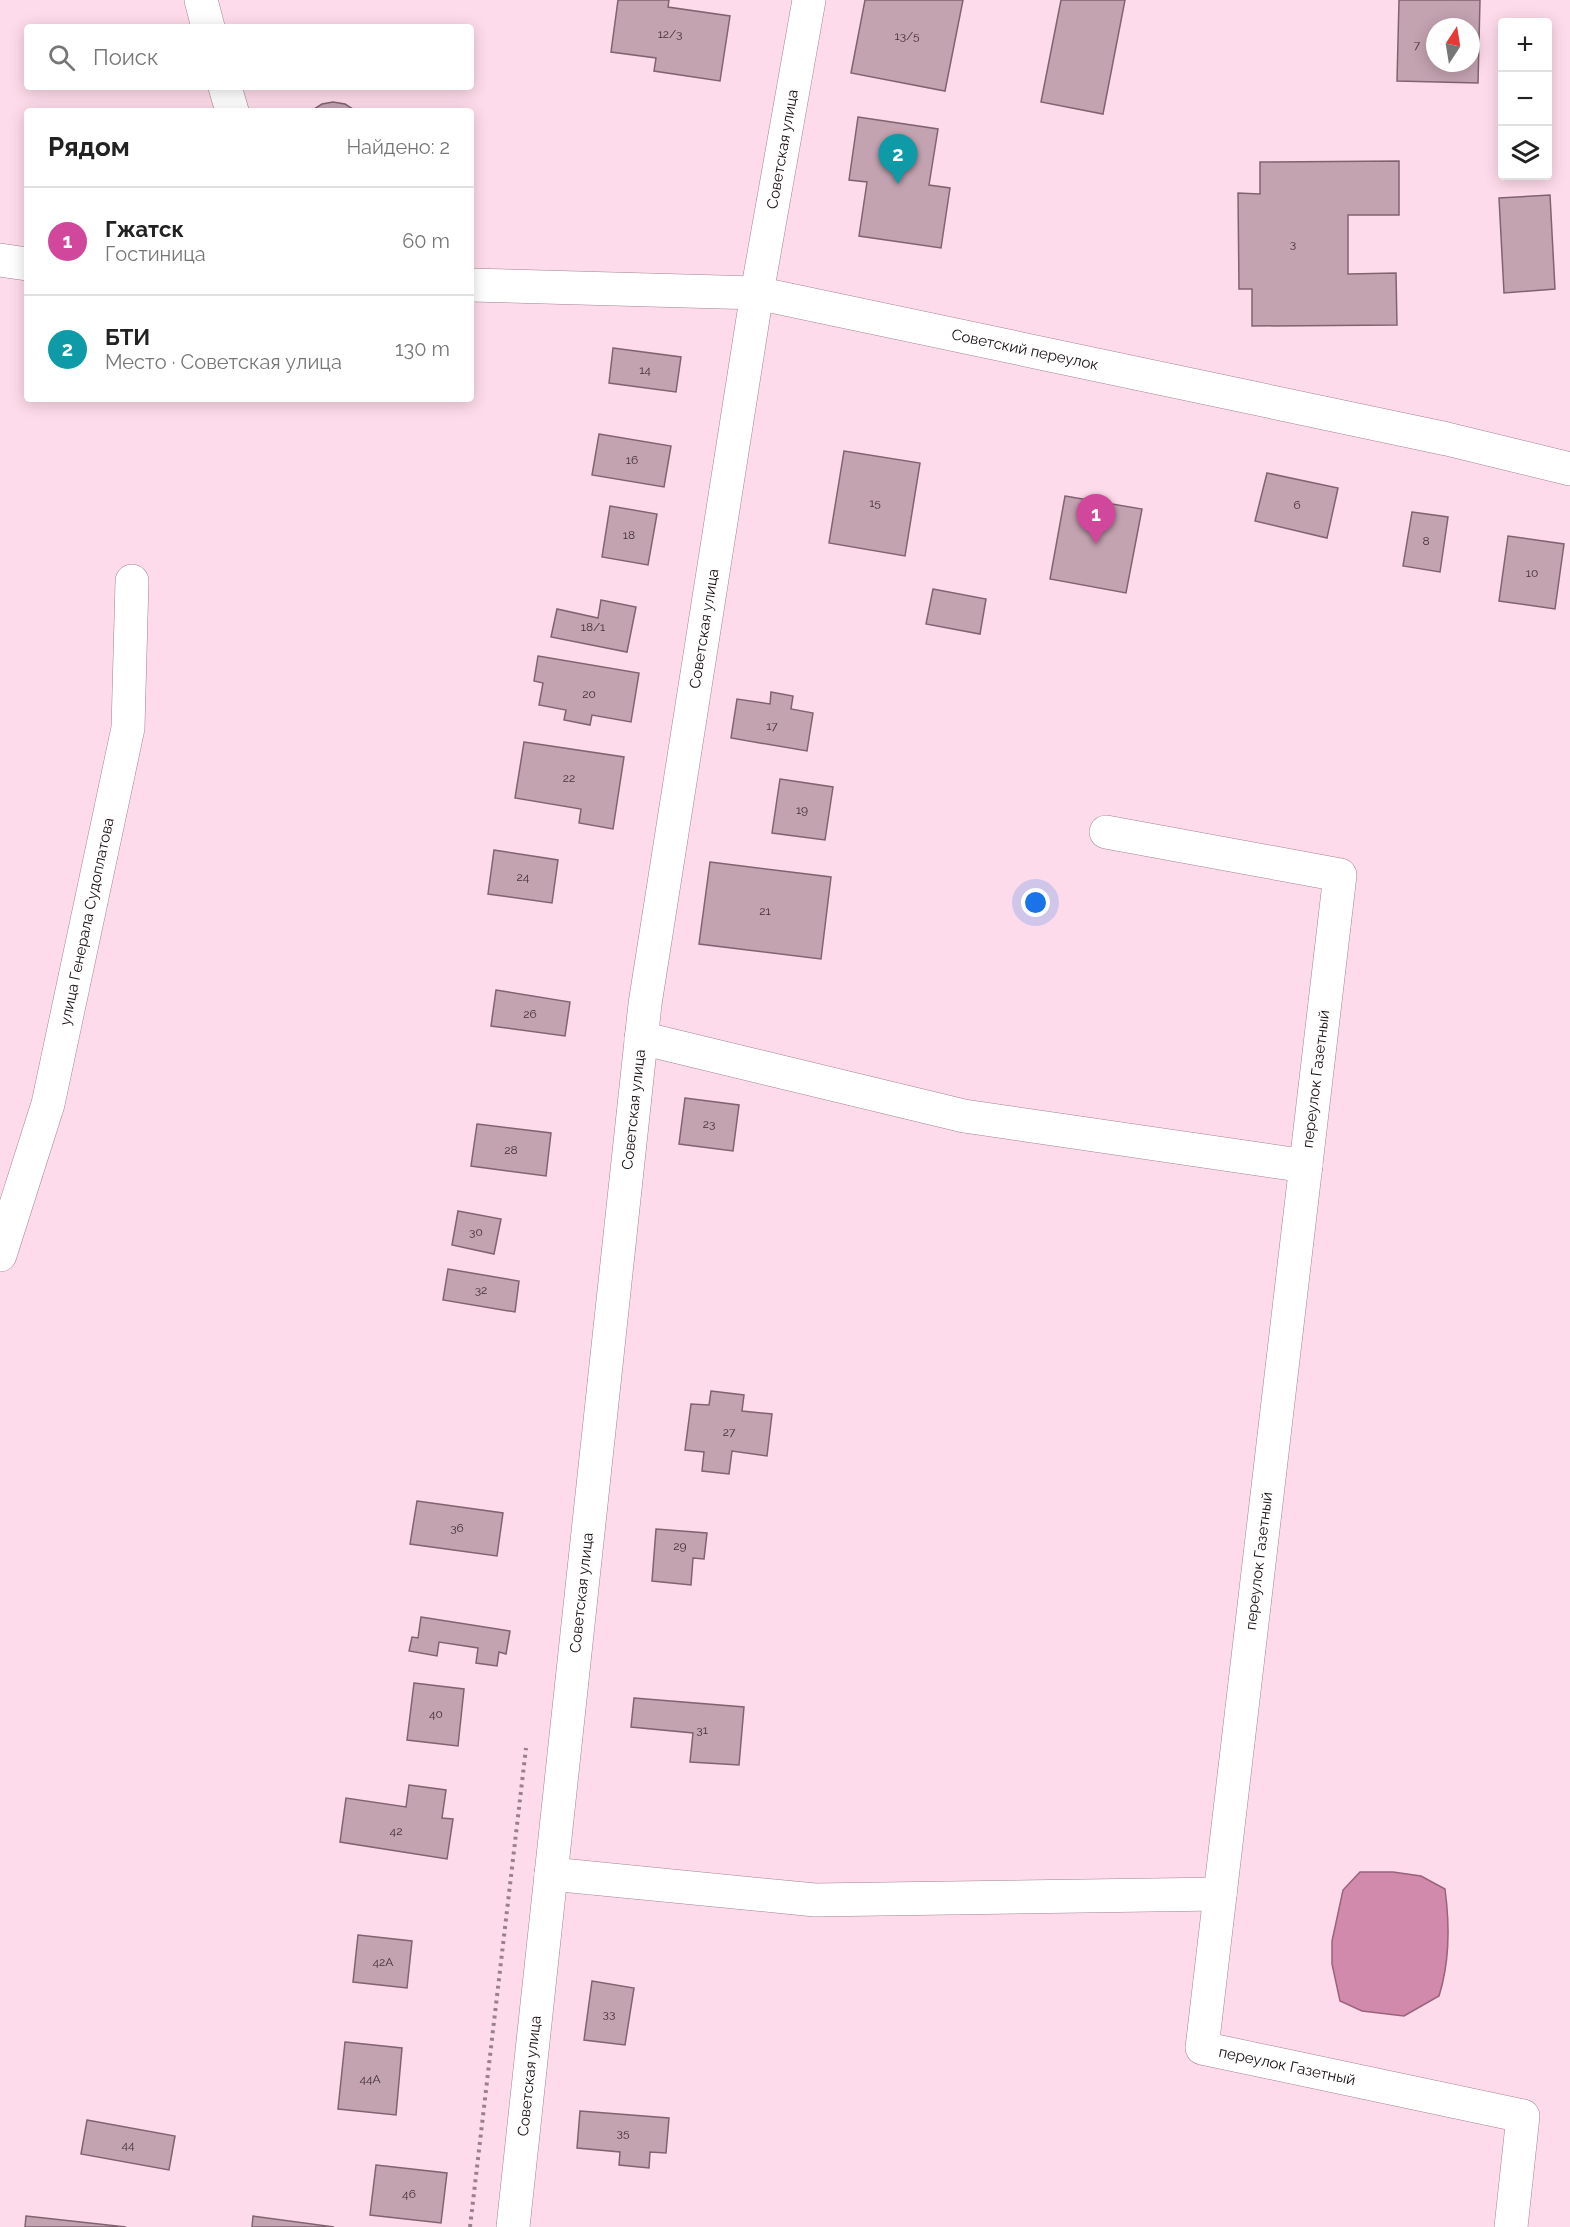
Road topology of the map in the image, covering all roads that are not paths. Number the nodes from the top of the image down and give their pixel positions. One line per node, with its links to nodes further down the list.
1 (201, 0): 3 (street)
2 (809, 0): 9 (street, Советская улица)
3 (207, 24)
4 (226, 90): 5 (street)
5 (231, 108)
6 (0, 260): 7 (street)
7 (24, 264)
8 (474, 285): 9 (street, Советский переулок)
9 (757, 293): 10 (street, Советский переулок); 13 (street, Советская улица)
10 (1570, 469)
11 (132, 581): 15 (street, улица Генерала Судоплатова)
12 (1106, 832): 14 (street, переулок Газетный)
13 (641, 1038): 14 (street); 16 (street, Советская улица)
14 (1306, 1166): 17 (street, переулок Газетный)
15 (0, 1255)
16 (551, 1874): 17 (street); 18 (street, Советская улица)
17 (1220, 1894): 19 (street, переулок Газетный)
18 (513, 2227)
19 (1511, 2227)

